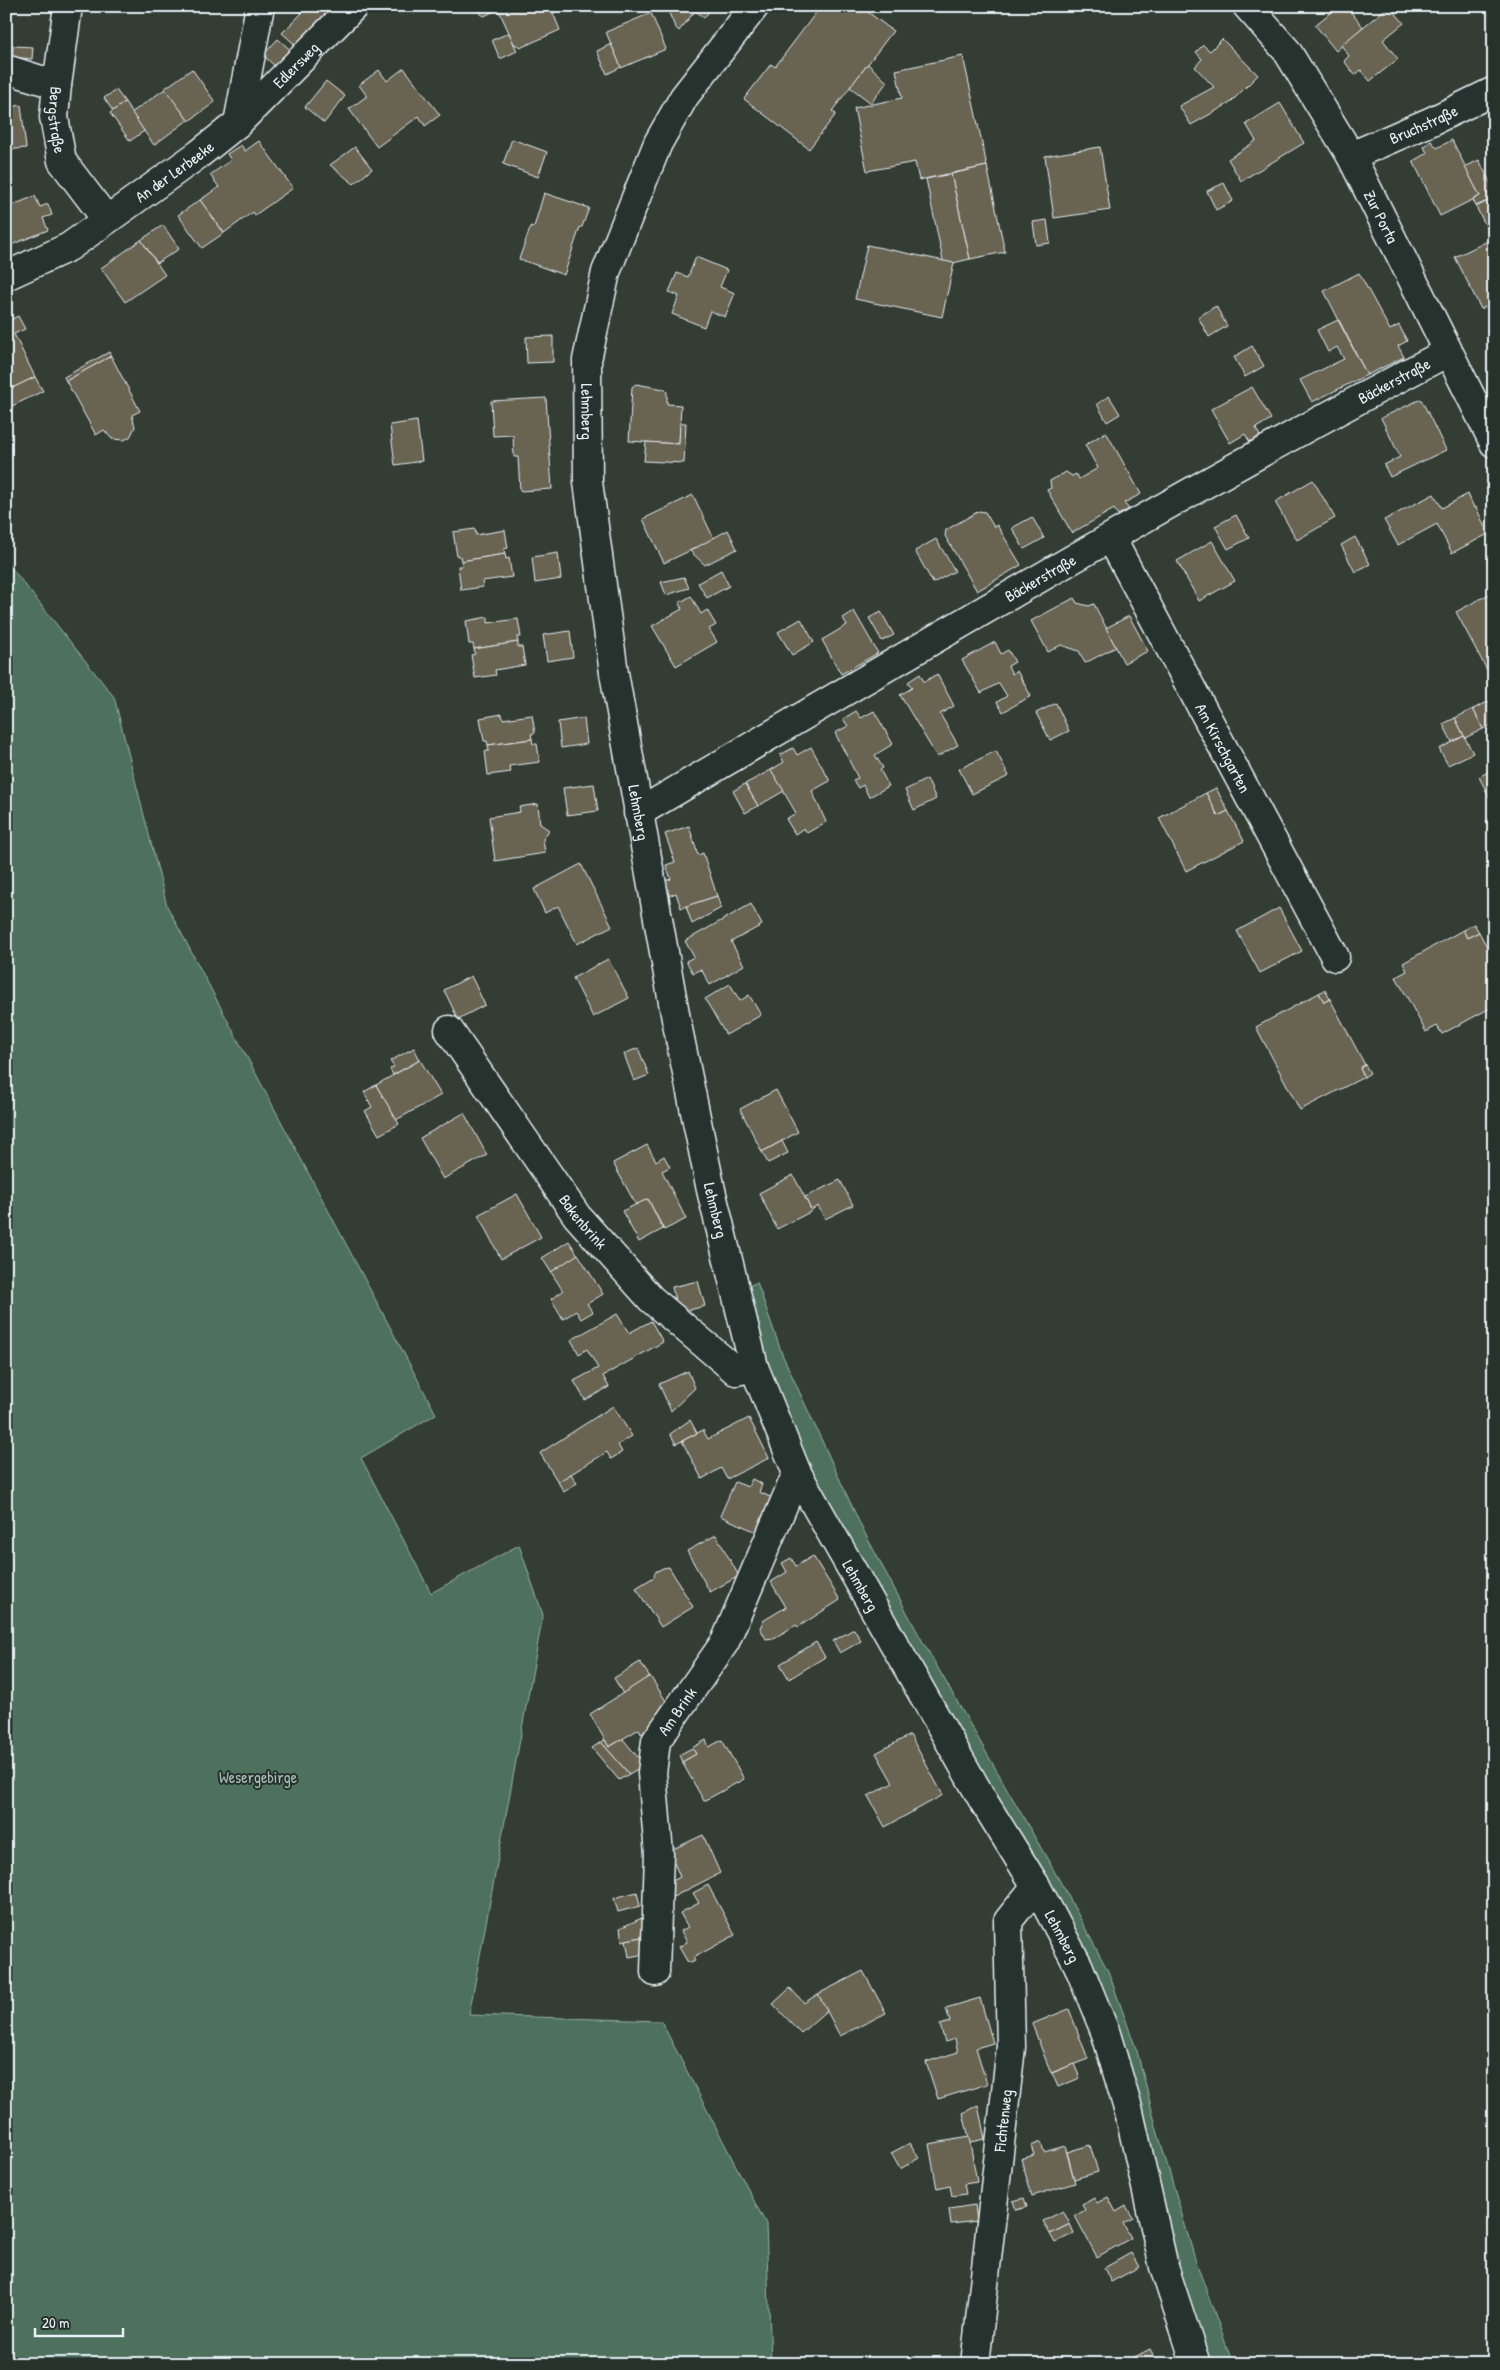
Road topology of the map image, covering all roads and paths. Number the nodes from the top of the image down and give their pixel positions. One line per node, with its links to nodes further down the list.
1 (68, 6): 7 (street, Bergstraße)
2 (260, 6): 9 (street)
3 (354, 6): 9 (street, Edlersweg)
4 (754, 6): 16 (street, Lehmberg)
5 (1247, 6): 10 (street, Zur Porta)
6 (6, 70): 7 (street)
7 (57, 85): 11 (street, Bergstraße)
8 (1494, 91): 10 (street, Bruchstraße)
9 (238, 123): 11 (street, An der Lerbeeke)
10 (1351, 156): 13 (street, Zur Porta)
11 (106, 220): 12 (street, An der Lerbeeke)
12 (6, 276)
13 (1448, 352): 14 (street, Zur Porta); 15 (street, Bäckerstraße)
14 (1494, 443)
15 (1111, 538): 16 (street, Bäckerstraße); 17 (street, Am Kirschgarten)
16 (638, 813): 19 (street, Lehmberg)
17 (1335, 957)
18 (449, 1030): 19 (street, Bakenbrink)
19 (754, 1366): 20 (street, Lehmberg)
20 (797, 1472): 21 (street, Lehmberg); 22 (street, Am Brink)
21 (1036, 1886): 23 (street, Fichtenweg); 24 (street, Lehmberg)
22 (655, 1972)
23 (975, 2364)
24 (1196, 2364)

